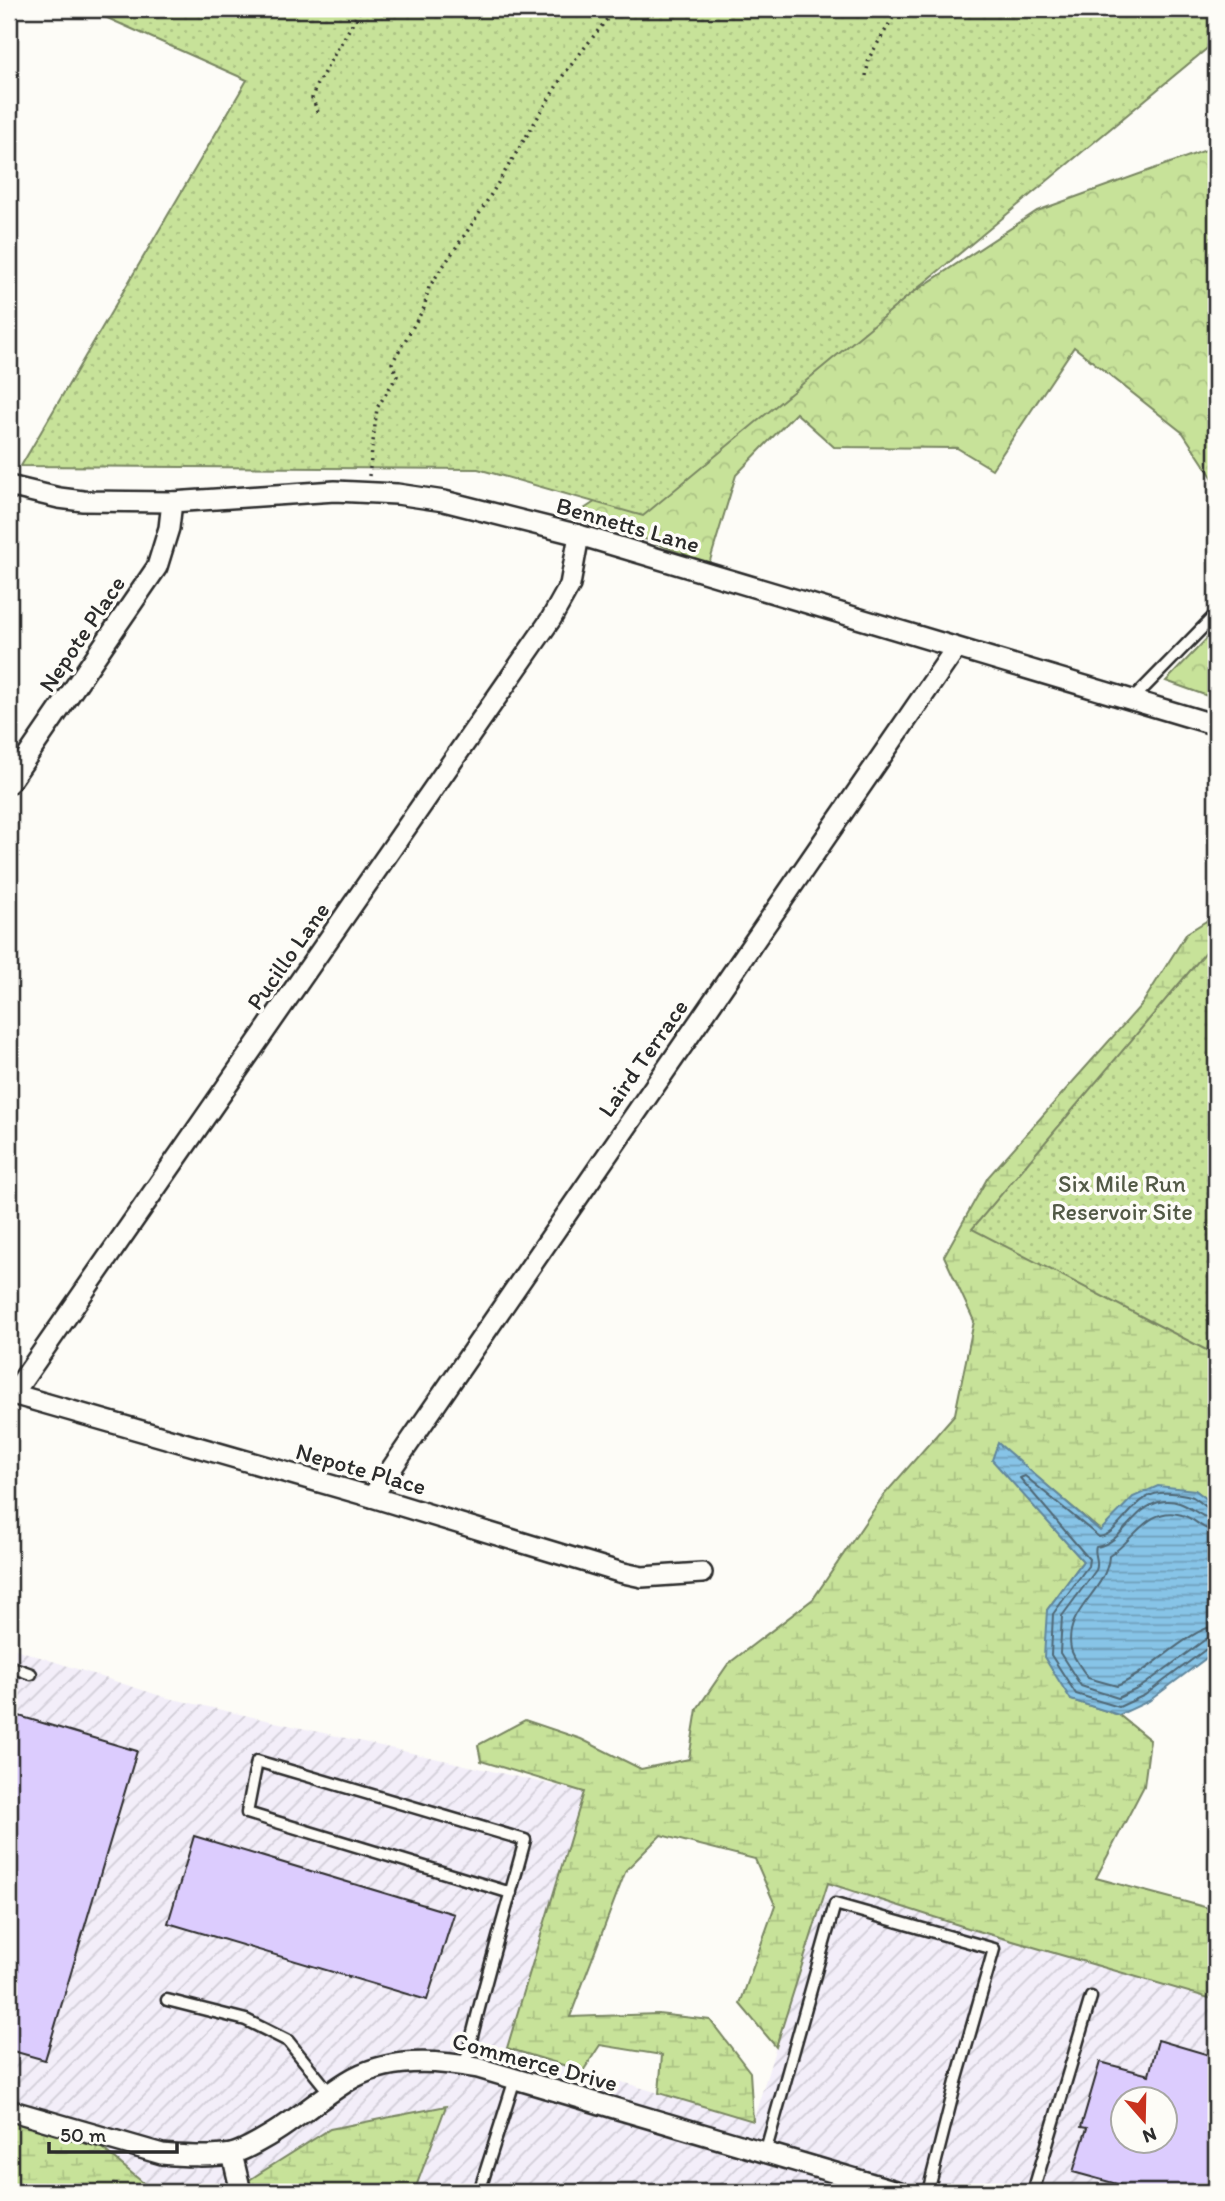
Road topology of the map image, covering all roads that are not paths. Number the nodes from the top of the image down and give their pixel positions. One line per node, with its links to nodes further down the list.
1 (9, 486): 2 (street, Bennetts Lane)
2 (172, 502): 3 (street, Bennetts Lane); 8 (street, Nepote Place)
3 (579, 535): 5 (street, Bennetts Lane); 9 (street, Pucillo Lane)
4 (1216, 614): 6 (lane)
5 (956, 648): 6 (street, Bennetts Lane); 10 (street, Laird Terrace)
6 (1131, 700): 7 (street, Bennetts Lane)
7 (1216, 725)
8 (9, 783)
9 (11, 1393): 10 (street, Nepote Place)
10 (372, 1497): 11 (street, Nepote Place)
11 (702, 1573)
12 (9, 1666): 13 (lane)
13 (31, 1674)
14 (511, 1893): 14 (lane); 17 (lane)
15 (1091, 1997): 27 (lane)
16 (167, 2000): 19 (lane)
17 (465, 2066): 18 (street, Commerce Drive); 19 (street, Commerce Drive)
18 (515, 2078): 21 (street, Commerce Drive); 24 (lane)
19 (331, 2094): 22 (street, Commerce Drive)
20 (9, 2110): 22 (street, Commerce Drive)
21 (765, 2153): 25 (street, Commerce Drive); 26 (lane)
22 (233, 2154): 23 (street)
23 (242, 2192)
24 (479, 2192)
25 (900, 2192)
26 (928, 2192)
27 (1033, 2192)

